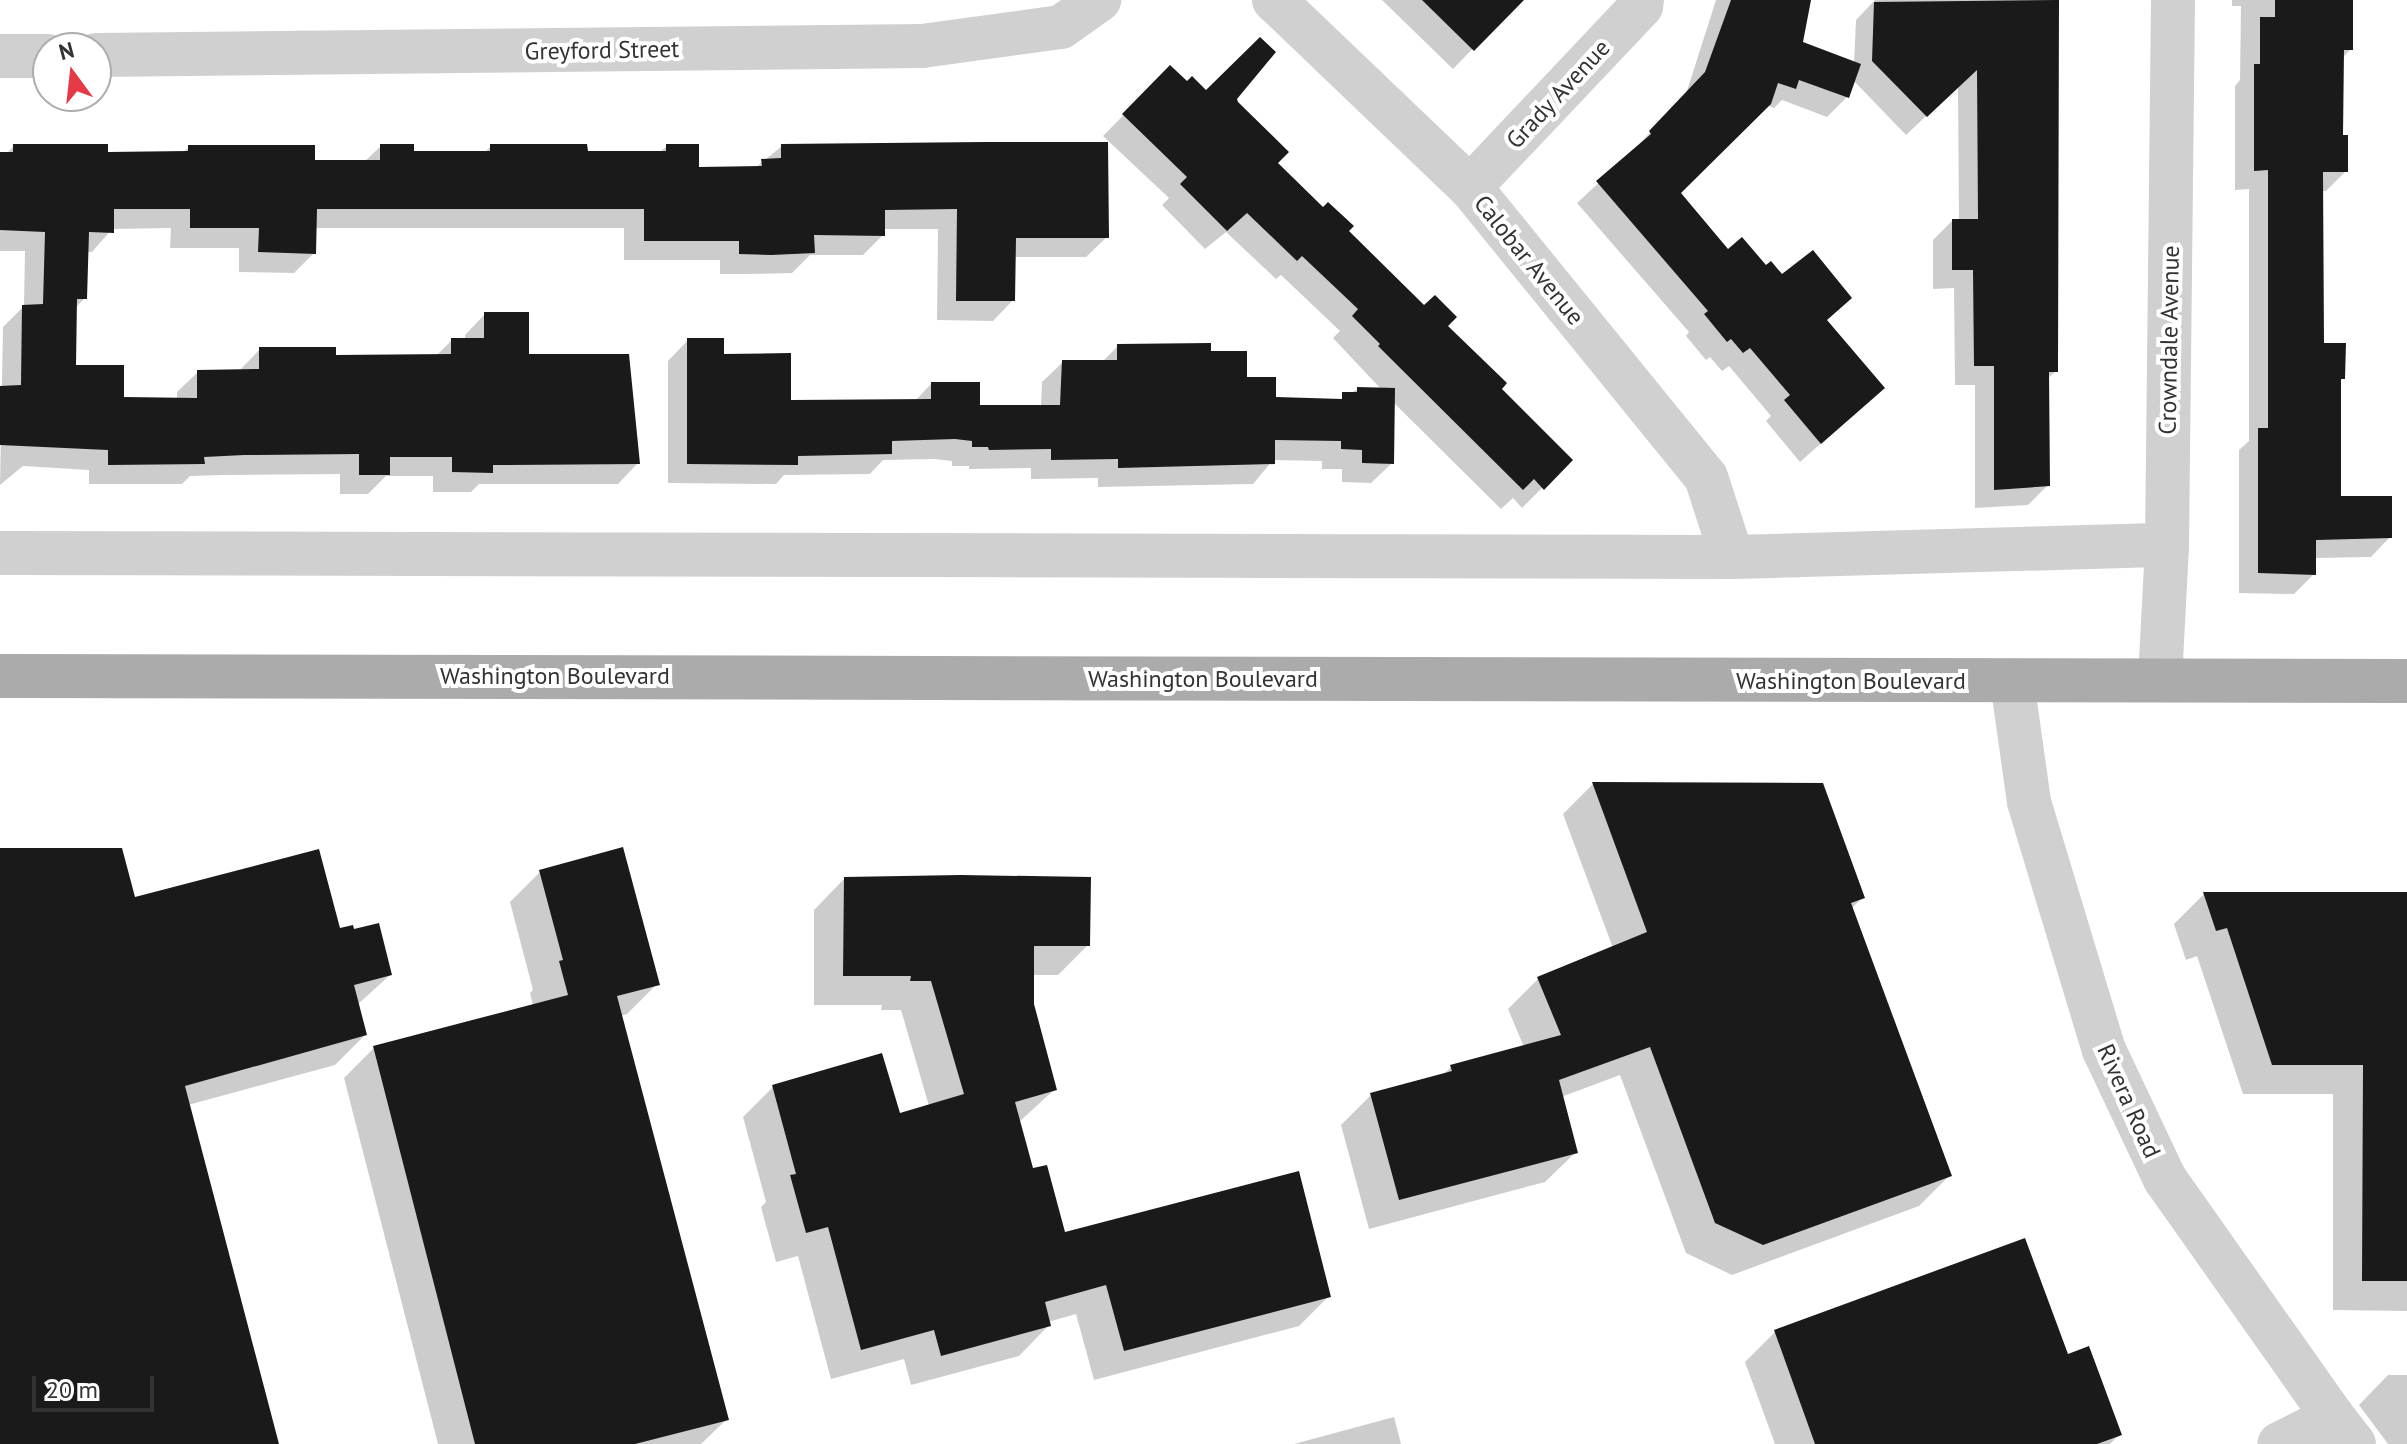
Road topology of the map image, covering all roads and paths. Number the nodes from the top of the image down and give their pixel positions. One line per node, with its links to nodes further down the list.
1 (1099, 0): 5 (street, Greyford Street)
2 (1274, 0): 8 (street, Calobar Avenue)
3 (1642, 0): 8 (street, Grady Avenue)
4 (2173, 0): 9 (street, Crowndale Avenue)
5 (112, 55)
6 (0, 56): 7 (street)
7 (32, 56)
8 (1470, 187): 11 (street, Calobar Avenue)
9 (2167, 545): 11 (street); 13 (street, Crowndale Avenue)
10 (0, 553): 11 (street)
11 (1732, 557)
12 (0, 676): 14 (main road, Washington Boulevard)
13 (2160, 680): 14 (main road, Washington Boulevard); 15 (main road, Washington Boulevard)
14 (2012, 681): 16 (street, Rivera Road)
15 (2407, 681)
16 (2343, 1430): 17 (street, Rivera Road)
17 (2279, 1444)

